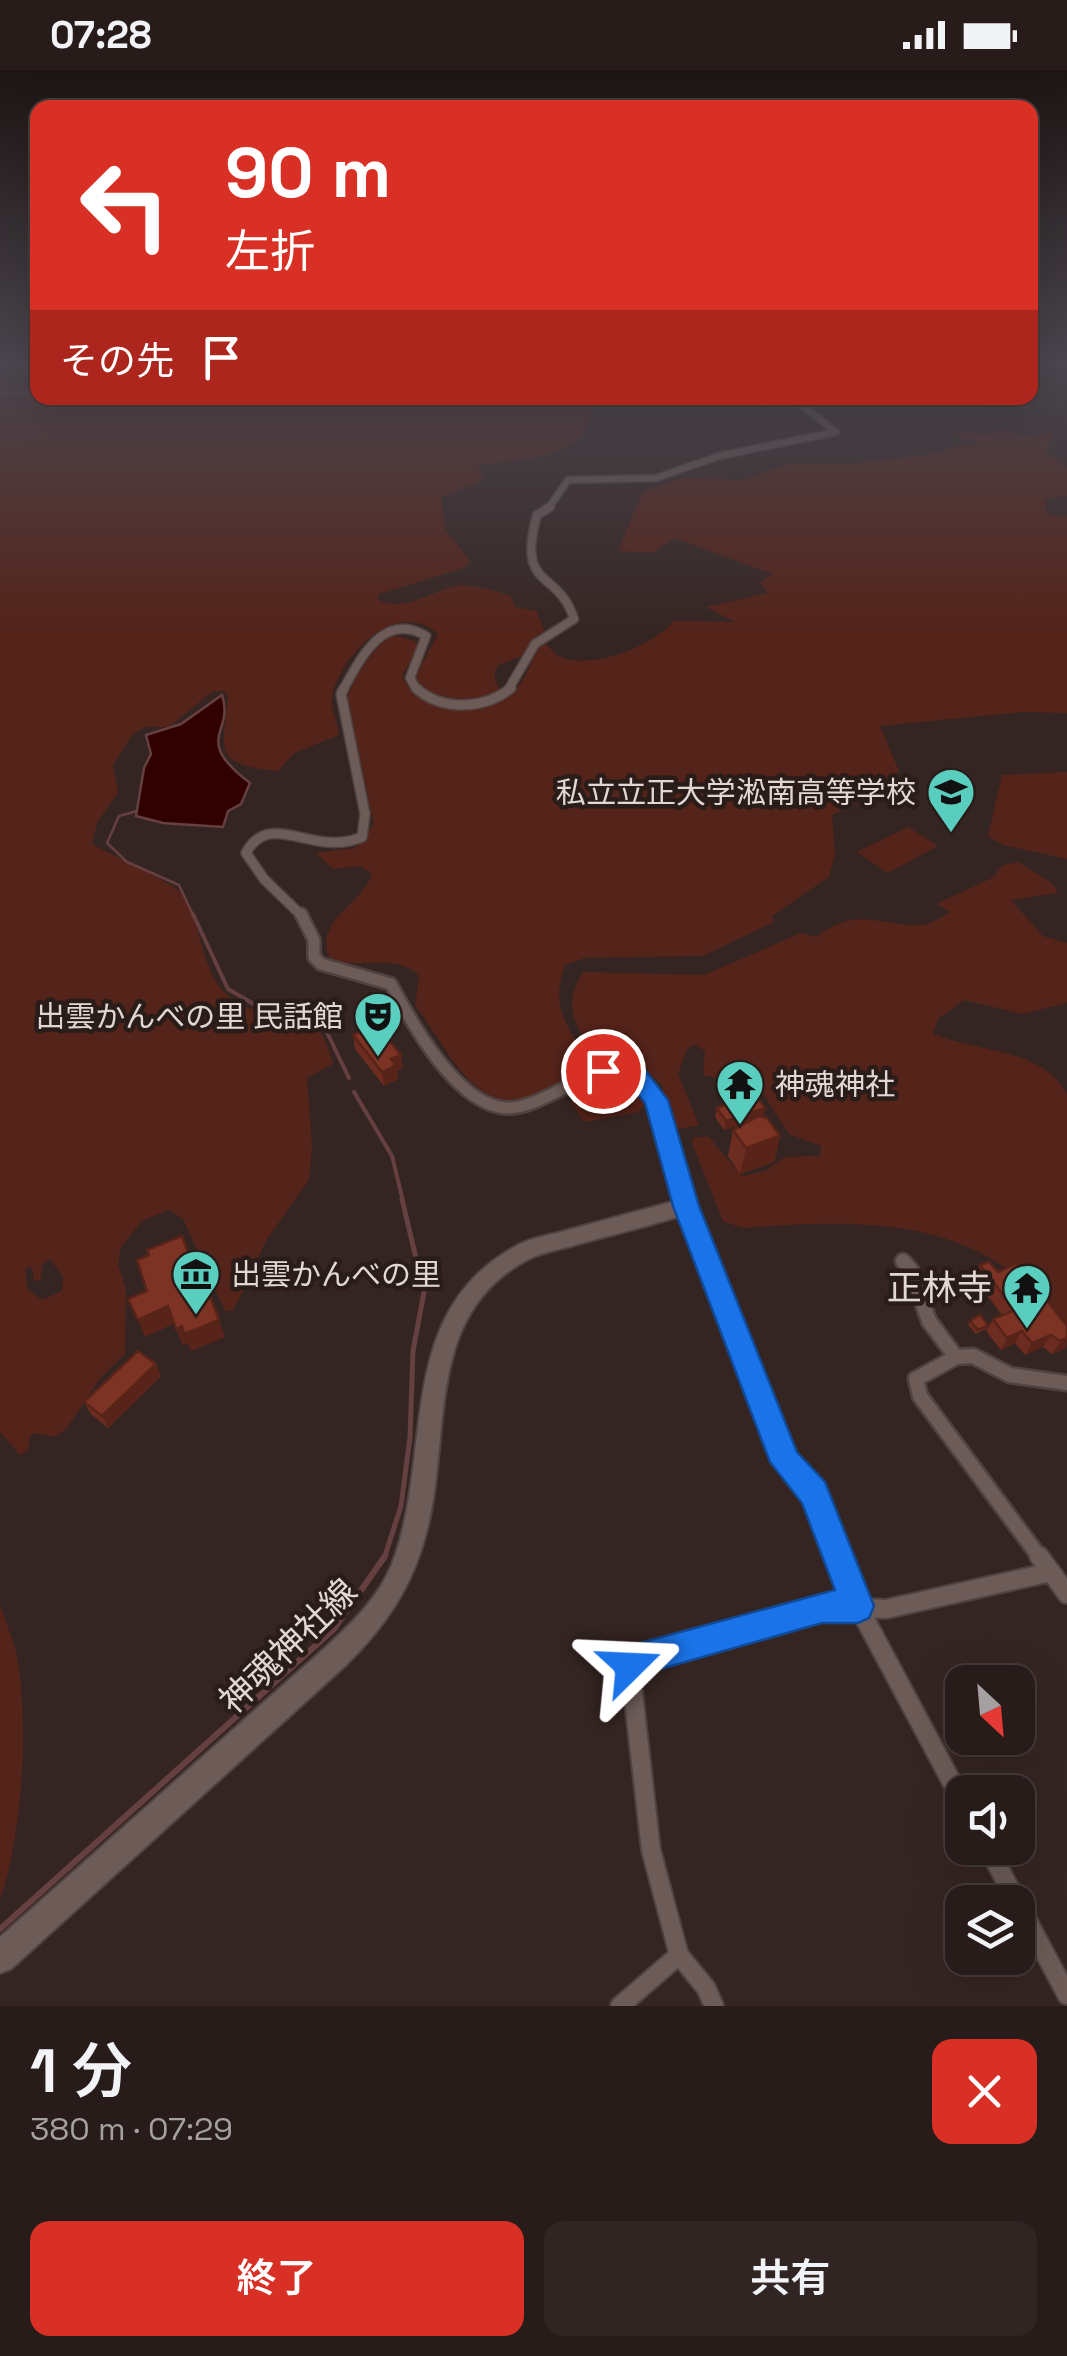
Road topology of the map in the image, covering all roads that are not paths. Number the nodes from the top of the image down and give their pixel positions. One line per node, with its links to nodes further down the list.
1 (727, 454): 2 (street)
2 (686, 1206): 8 (street); 12 (main road, 神魂神社線)
3 (903, 1262): 4 (street)
4 (956, 1357): 5 (street); 6 (street)
5 (1067, 1383)
6 (1051, 1572): 7 (street); 8 (street)
7 (1067, 1594)
8 (858, 1606): 9 (street); 11 (street)
9 (948, 1775)
10 (1035, 1936): 13 (street)
11 (679, 1955): 14 (street); 15 (street)
12 (0, 1958)
13 (1067, 1994)
14 (620, 2006)
15 (714, 2006)

